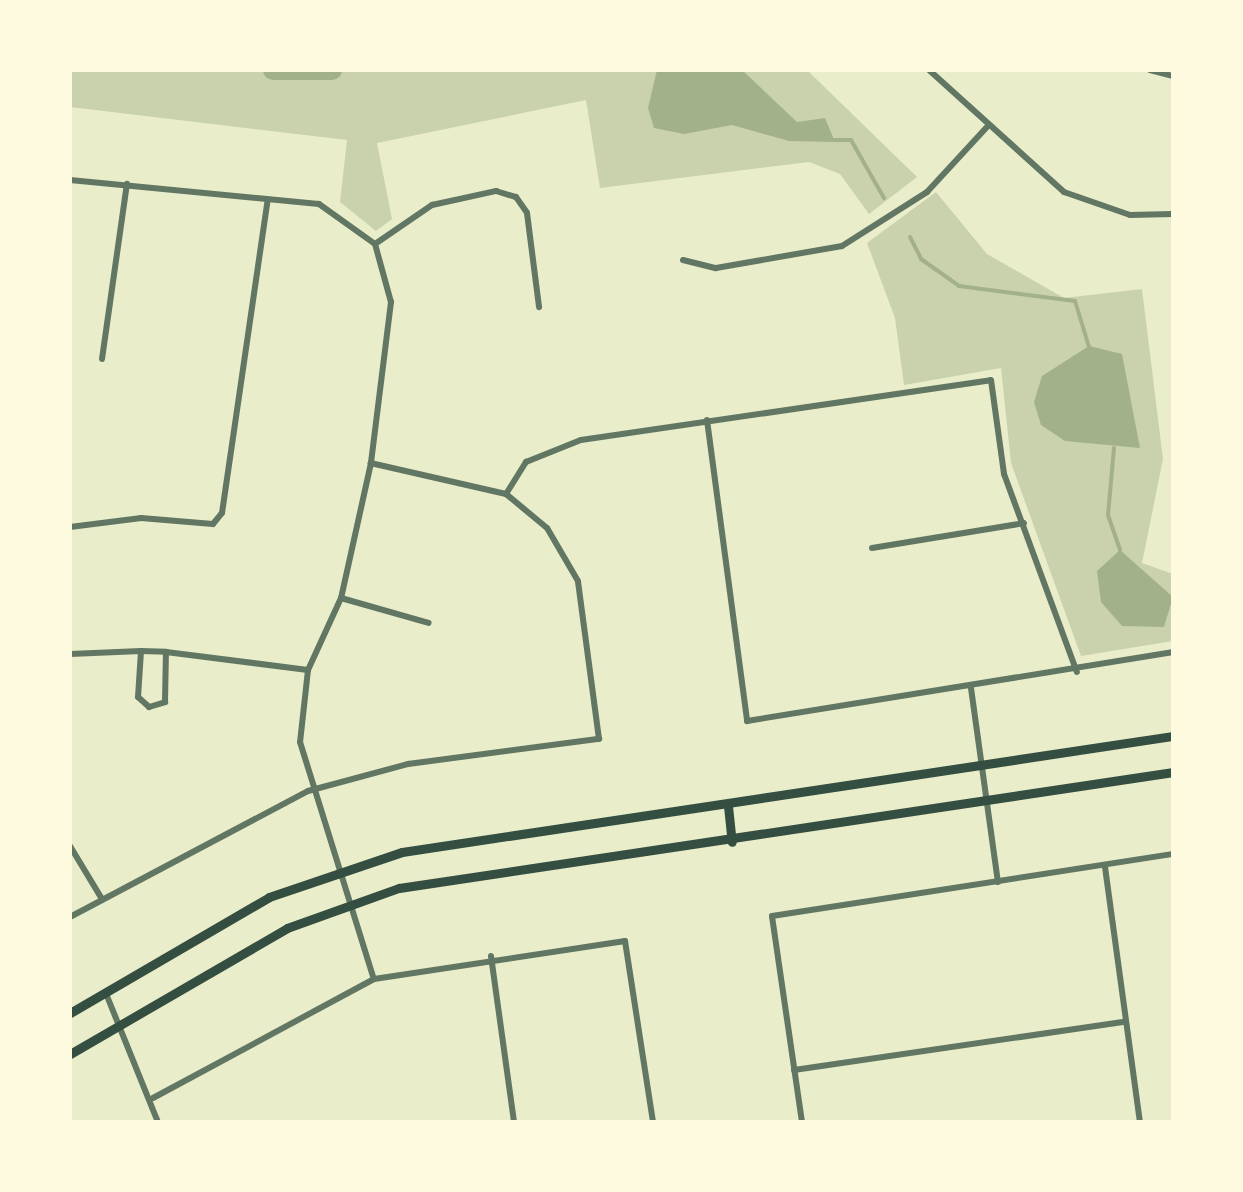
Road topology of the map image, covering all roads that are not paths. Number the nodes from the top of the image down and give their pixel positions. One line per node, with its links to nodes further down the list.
1 (929, 70): 4 (street)
2 (1150, 70): 3 (street)
3 (1173, 76)
4 (986, 127): 8 (street); 10 (street)
5 (70, 180): 6 (street)
6 (127, 184): 7 (street); 12 (street)
7 (268, 199): 9 (street); 17 (street)
8 (1173, 214)
9 (375, 244): 11 (street); 14 (street)
10 (683, 260)
11 (539, 308)
12 (102, 359)
13 (707, 420): 15 (street); 16 (street); 27 (street)
14 (371, 462): 15 (street); 19 (street)
15 (506, 494): 31 (street)
16 (1024, 522): 18 (street); 26 (street)
17 (70, 527)
18 (872, 548)
19 (341, 598): 20 (street); 25 (street)
20 (429, 623)
21 (141, 651): 22 (street); 22 (street); 24 (street)
22 (166, 652): 25 (street)
23 (1173, 652): 26 (street)
24 (70, 654)
25 (308, 670): 31 (street)
26 (1076, 672): 27 (street)
27 (970, 688): 29 (street)
28 (1173, 736): 29 (main road)
29 (982, 767): 32 (street); 33 (main road)
30 (1173, 772): 32 (main road)
31 (308, 791): 38 (street); 40 (street)
32 (986, 804): 34 (main road); 39 (street)
33 (728, 806): 34 (main road); 38 (main road)
34 (732, 842): 41 (main road)
35 (70, 846): 40 (street)
36 (1173, 854): 37 (street)
37 (1105, 867): 39 (street); 47 (street)
38 (336, 870): 41 (street); 45 (main road)
39 (998, 882): 50 (street)
40 (102, 899): 42 (street)
41 (348, 904): 44 (street); 48 (main road)
42 (70, 916)
43 (491, 956): 44 (street); 53 (street); 54 (street)
44 (374, 979): 51 (street)
45 (107, 996): 46 (main road); 48 (street)
46 (70, 1013)
47 (1126, 1022): 50 (street); 56 (street)
48 (125, 1028): 49 (main road); 51 (street)
49 (70, 1054)
50 (794, 1070): 55 (street)
51 (153, 1098): 52 (street)
52 (158, 1122)
53 (514, 1122)
54 (653, 1122)
55 (802, 1122)
56 (1140, 1122)

